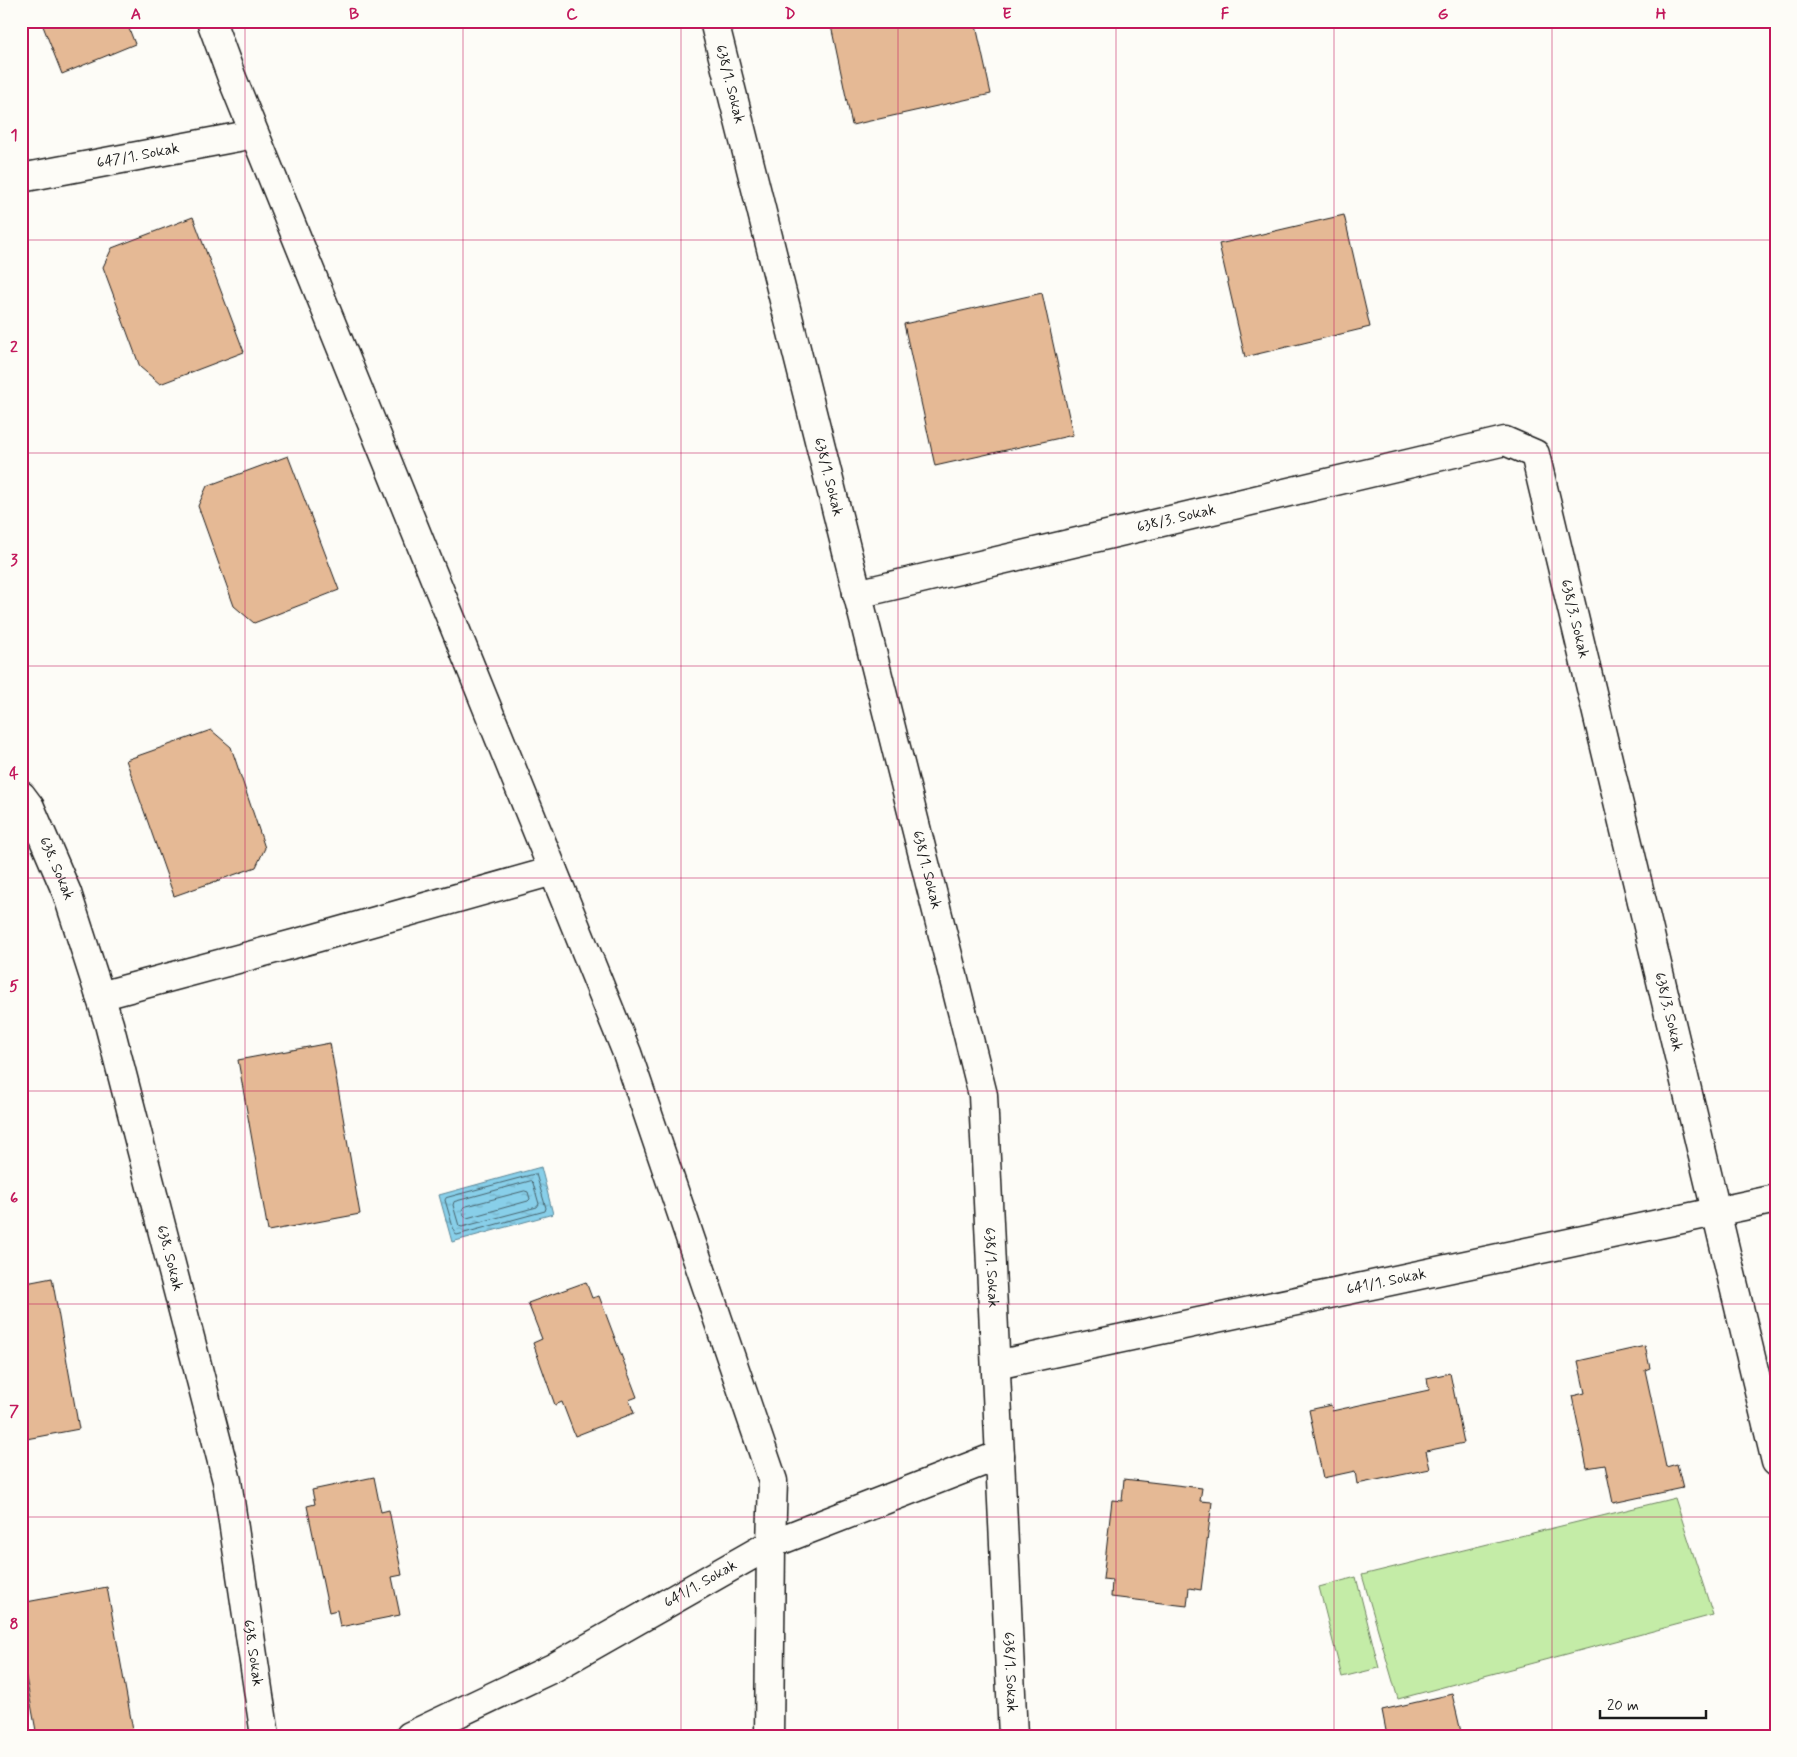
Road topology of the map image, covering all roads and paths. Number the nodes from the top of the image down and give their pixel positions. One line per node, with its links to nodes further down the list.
1 (211, 21): 3 (street)
2 (714, 21): 5 (street, 638/1. Sokak)
3 (254, 134): 4 (street, 647/1. Sokak); 7 (street)
4 (21, 178)
5 (858, 594): 10 (street, 638/3. Sokak); 11 (street, 638/1. Sokak)
6 (21, 795): 8 (street, 638. Sokak)
7 (553, 871): 8 (street); 14 (street)
8 (100, 996): 15 (street, 638. Sokak)
9 (1776, 1199): 10 (street, 641/1. Sokak)
10 (1717, 1212): 11 (street, 641/1. Sokak); 13 (street, 638/3. Sokak)
11 (996, 1365): 12 (street, 638/1. Sokak)
12 (1000, 1455): 14 (street, 641/1. Sokak); 18 (street, 638/1. Sokak)
13 (1776, 1462)
14 (771, 1544): 16 (street, 641/1. Sokak); 17 (street)
15 (265, 1736)
16 (410, 1736)
17 (769, 1736)
18 (1013, 1736)

